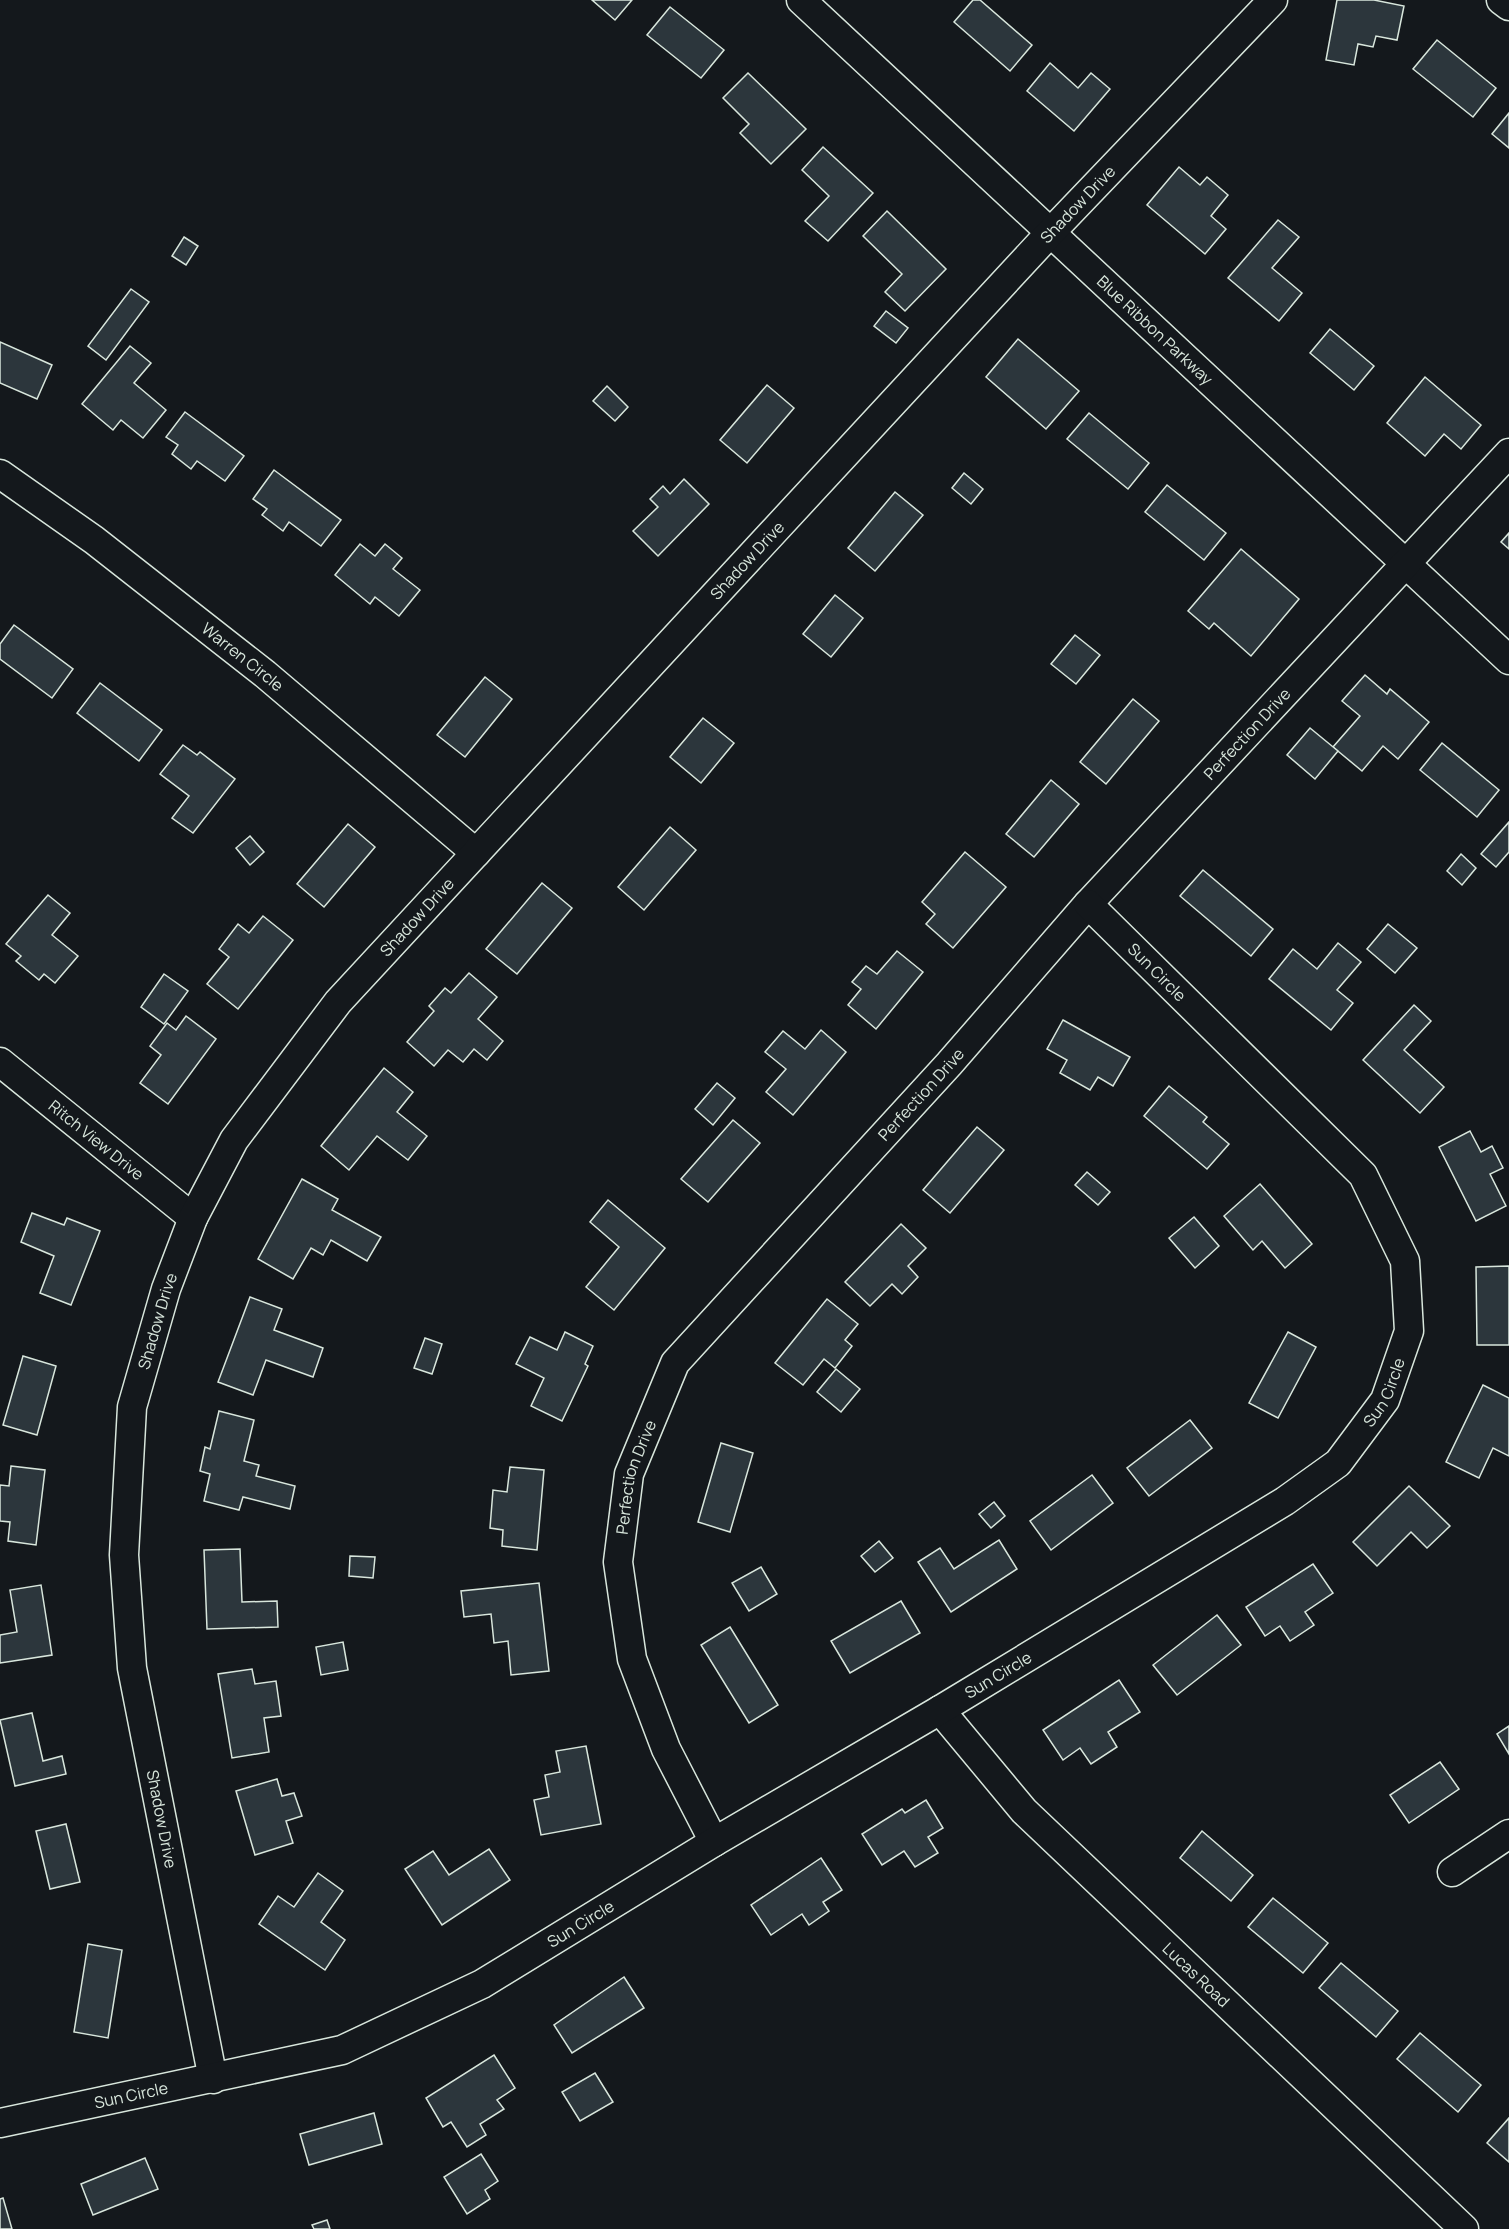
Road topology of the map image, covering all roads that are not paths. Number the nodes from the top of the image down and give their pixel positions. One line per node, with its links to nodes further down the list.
1 (801, 0): 5 (street, Blue Ribbon Parkway)
2 (1273, 0): 5 (street, Shadow Drive)
3 (1502, 0): 4 (street)
4 (1509, 6)
5 (1050, 233): 8 (street, Blue Ribbon Parkway); 10 (street, Shadow Drive)
6 (1509, 453): 8 (street, Perfection Drive)
7 (0, 474): 10 (street, Warren Circle)
8 (1406, 564): 9 (street, Blue Ribbon Parkway); 11 (street, Perfection Drive)
9 (1509, 660)
10 (476, 853): 13 (street, Shadow Drive)
11 (1088, 904): 14 (street, Sun Circle); 16 (street, Perfection Drive)
12 (0, 1062): 13 (street, Ritch View Drive)
13 (193, 1218): 18 (street, Shadow Drive)
14 (940, 1710): 16 (street, Sun Circle); 20 (street, Lucas Road)
15 (1509, 1834): 17 (street)
16 (714, 1842): 18 (street, Sun Circle)
17 (1452, 1872)
18 (213, 2079): 19 (street, Sun Circle)
19 (0, 2123)
20 (1464, 2229)

